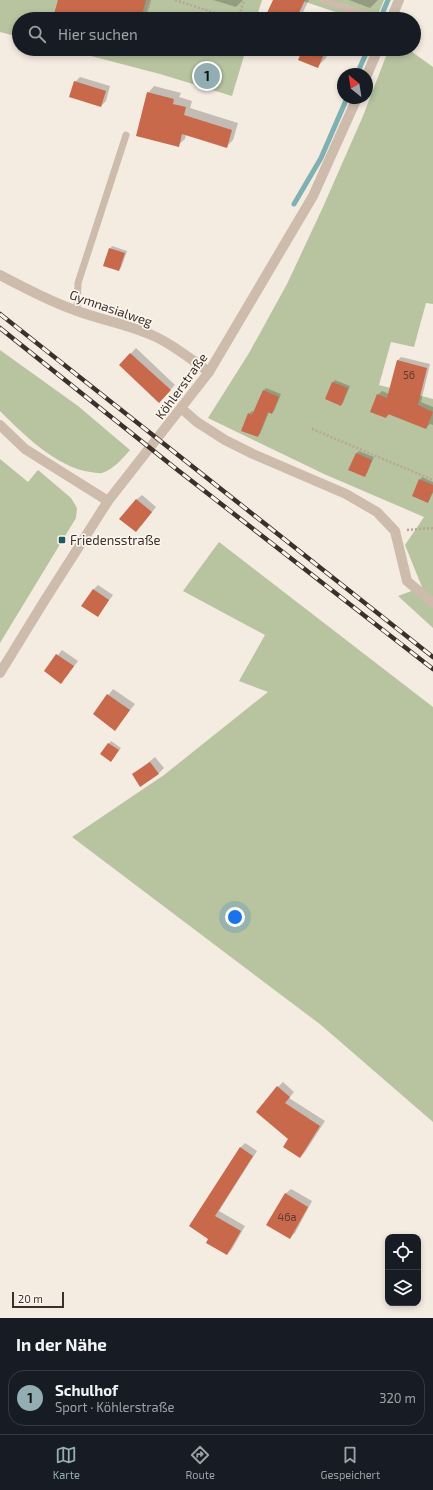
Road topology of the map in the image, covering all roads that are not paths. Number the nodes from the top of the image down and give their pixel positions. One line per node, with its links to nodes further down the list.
1 (323, 0): 3 (lane)
2 (399, 0): 4 (street)
3 (358, 12)
4 (394, 12)
5 (375, 56): 6 (street)
6 (370, 68)
7 (354, 104): 11 (street, Köhlerstraße)
8 (126, 135): 10 (lane)
9 (0, 275): 10 (street, Gymnasialweg)
10 (77, 311): 11 (street, Gymnasialweg)
11 (209, 372): 12 (street, Köhlerstraße)
12 (182, 409): 14 (street, Köhlerstraße); 15 (street)
13 (0, 425): 14 (street)
14 (108, 501): 16 (street, Köhlerstraße)
15 (433, 603)
16 (0, 673)

